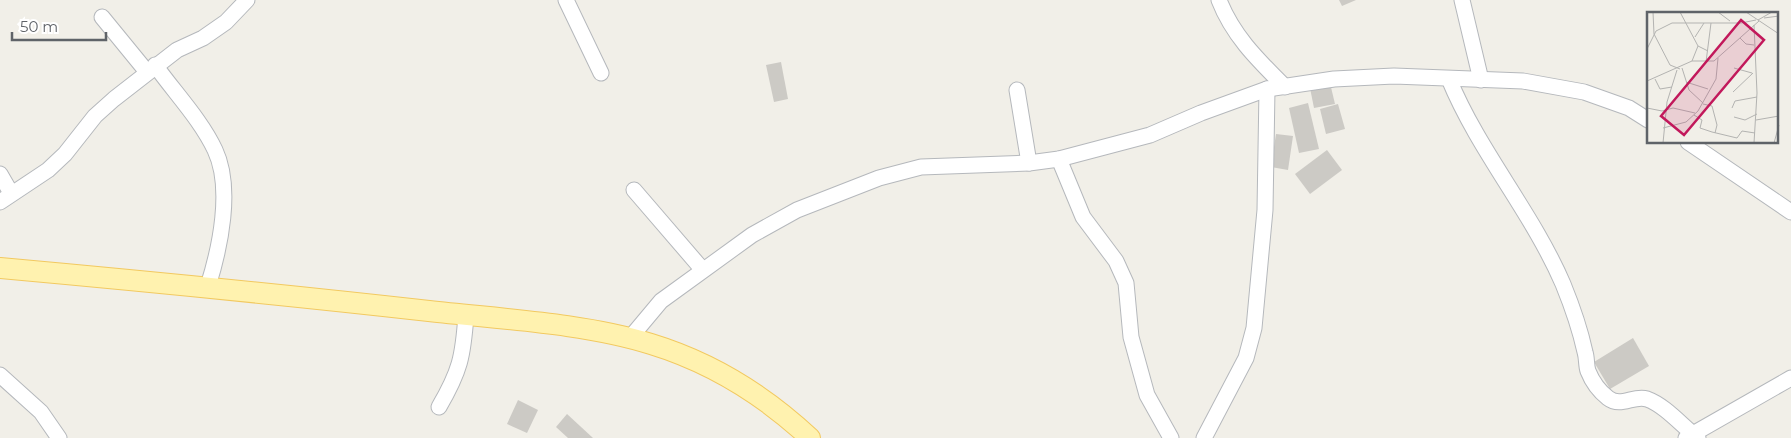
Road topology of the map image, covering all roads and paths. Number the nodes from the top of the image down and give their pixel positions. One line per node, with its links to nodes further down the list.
1 (247, 0): 6 (street)
2 (566, 0): 7 (street)
3 (1219, 0): 10 (street)
4 (1462, 0): 9 (street)
5 (102, 17): 6 (street)
6 (151, 68): 19 (street); 23 (street)
7 (601, 74)
8 (1450, 80): 9 (street); 10 (street); 30 (street)
9 (1481, 80): 13 (street)
10 (1285, 87): 12 (street)
11 (1016, 90): 16 (street)
12 (1267, 90): 15 (street); 33 (street)
13 (1647, 119)
14 (1691, 144): 20 (street)
15 (1060, 159): 16 (street); 32 (street)
16 (1029, 163): 22 (street)
17 (0, 174): 19 (street)
18 (634, 190): 22 (street)
19 (6, 197)
20 (1791, 212)
21 (0, 268): 23 (main road)
22 (702, 269): 25 (street)
23 (208, 286): 24 (main road)
24 (466, 315): 25 (main road); 28 (street)
25 (630, 338): 29 (main road)
26 (0, 375): 31 (street)
27 (1791, 378): 30 (street)
28 (440, 408)
29 (800, 435)
30 (1692, 437)
31 (59, 438)
32 (1171, 438)
33 (1204, 438)

